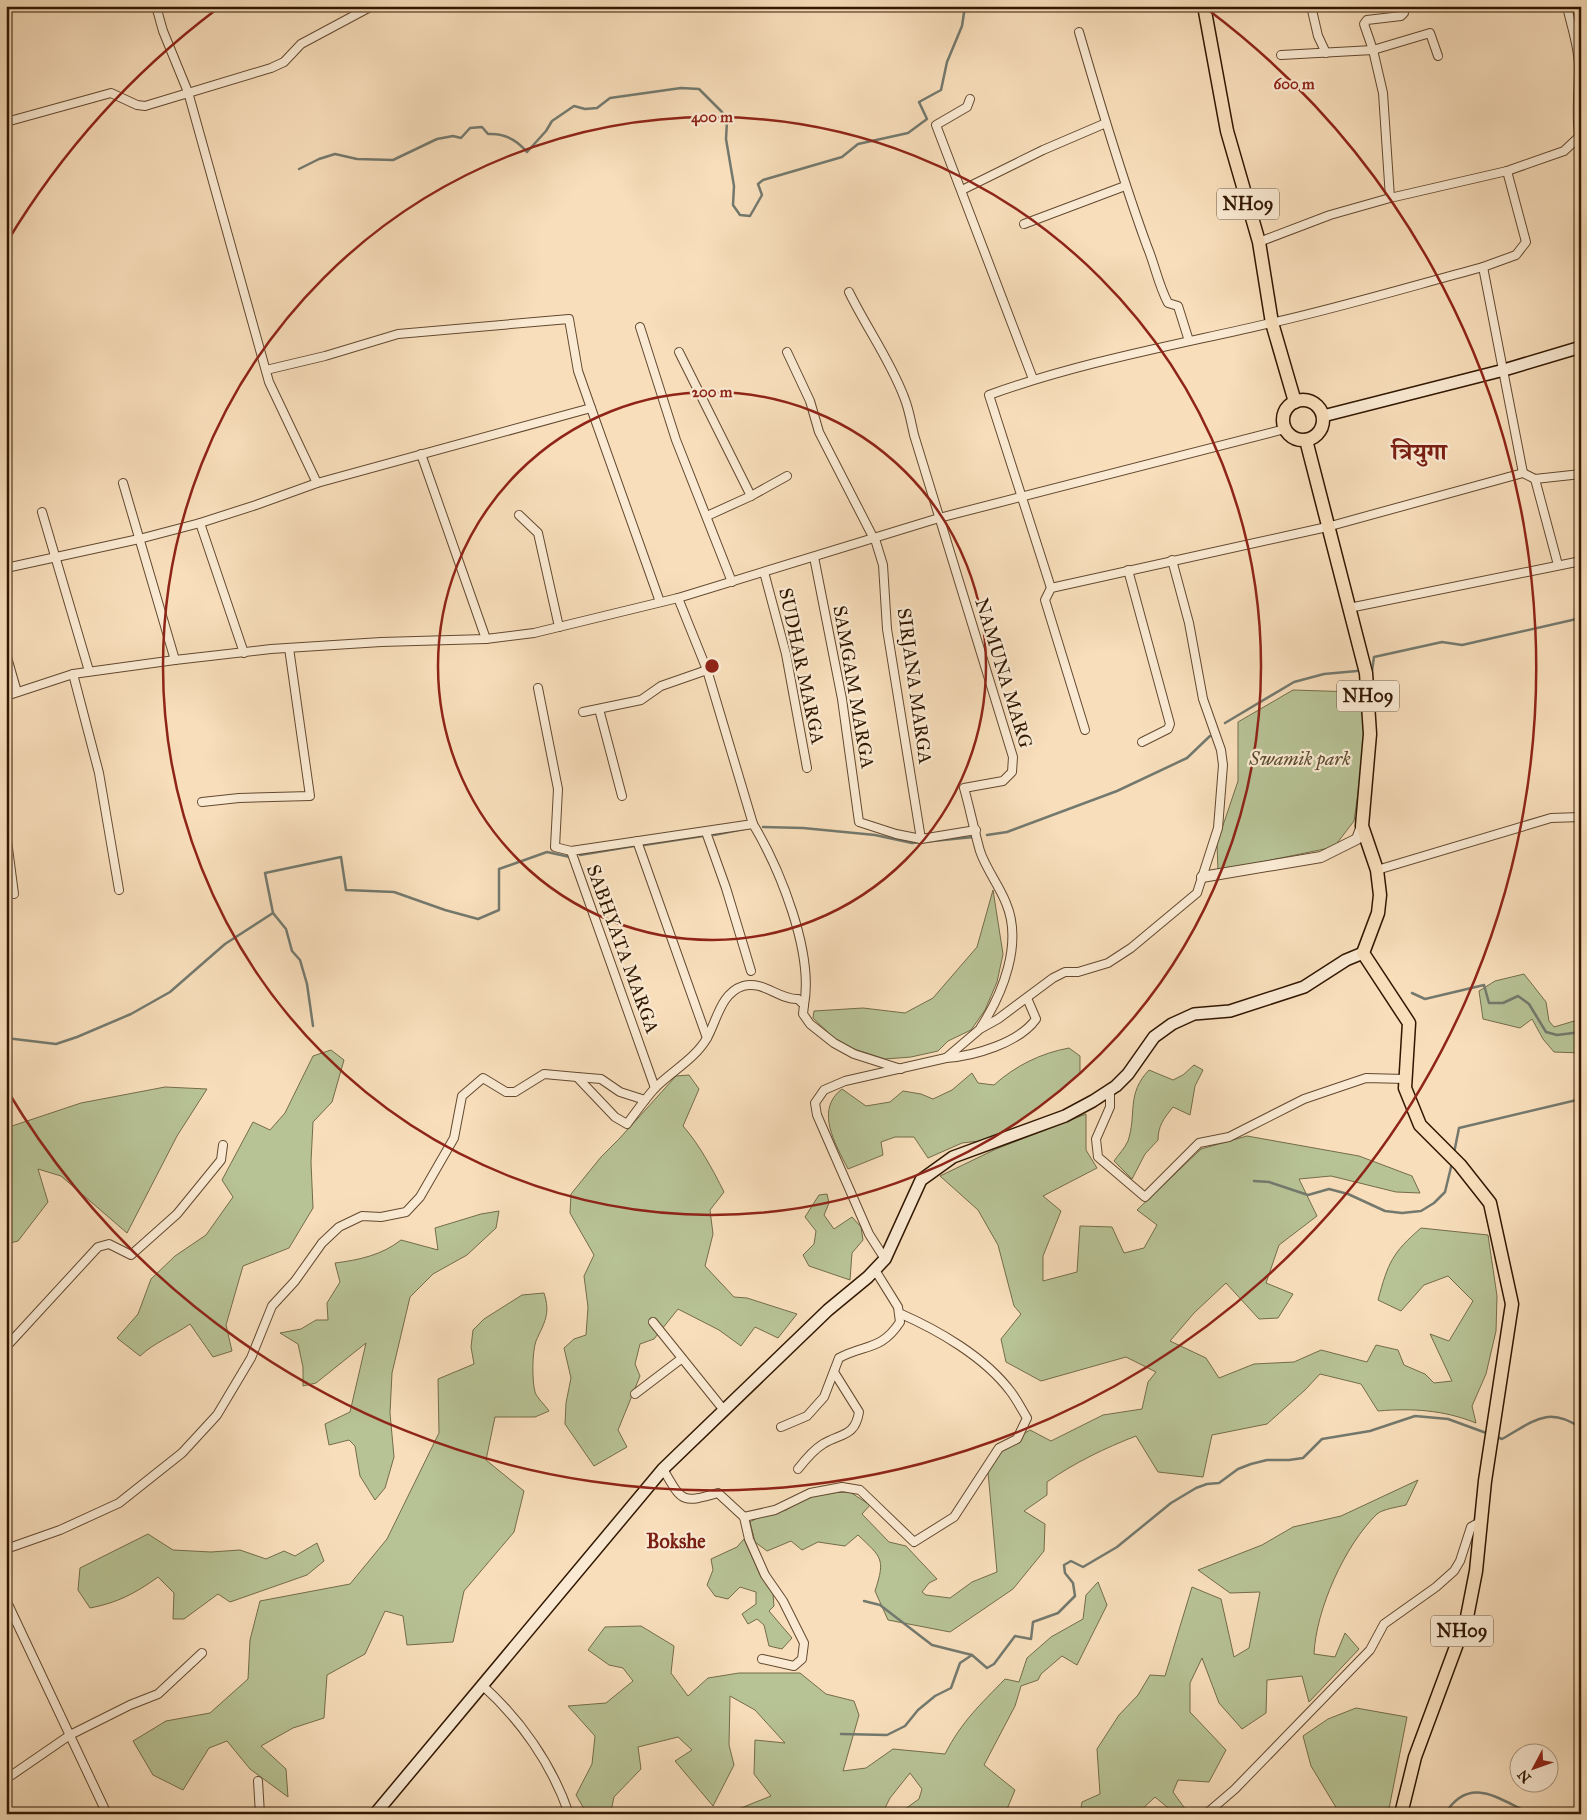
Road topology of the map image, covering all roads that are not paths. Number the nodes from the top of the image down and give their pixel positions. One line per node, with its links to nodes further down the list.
1 (156, 6): 12 (street)
2 (372, 6): 12 (street)
3 (1204, 6): 22 (main road, NH09)
4 (1311, 6): 9 (street)
5 (1403, 6): 8 (street)
6 (1567, 6): 16 (street)
7 (1079, 32): 15 (street)
8 (1373, 50): 9 (street); 11 (street); 20 (street)
9 (1326, 53): 10 (street)
10 (1281, 55)
11 (1438, 56)
12 (188, 92): 14 (street); 31 (street)
13 (970, 99): 19 (street)
14 (6, 122)
15 (1106, 123): 18 (street); 19 (street)
16 (1580, 136): 17 (street)
17 (1507, 171): 20 (street); 23 (street)
18 (1125, 186): 21 (street); 27 (street)
19 (962, 190): 33 (street)
20 (1390, 198): 22 (street)
21 (1024, 224)
22 (1259, 242): 25 (main road, NH09)
23 (1483, 267): 25 (street); 32 (street)
24 (848, 292): 51 (street)
25 (1272, 323): 27 (street); 34 (main road, NH09)
26 (640, 327): 50 (street)
27 (1189, 340): 33 (street)
28 (1581, 347): 32 (main road)
29 (679, 352): 46 (street)
30 (786, 352): 55 (street, SIRJANA MARGA)
31 (266, 370): 35 (street); 45 (street)
32 (1504, 370): 36 (main road); 40 (street)
33 (1033, 379): 47 (street)
34 (1295, 402): 36 (main road); 37 (main road)
35 (591, 408): 39 (street); 67 (street)
36 (1323, 416): 38 (main road)
37 (1285, 429): 38 (main road); 47 (street)
38 (1306, 440): 53 (main road, NH09)
39 (421, 454): 45 (street); 70 (street)
40 (1523, 473): 43 (street); 53 (street)
41 (1581, 474): 43 (street)
42 (787, 476): 46 (street)
43 (1536, 480): 60 (street)
44 (123, 482): 54 (street)
45 (317, 483): 52 (street)
46 (751, 496): 50 (street)
47 (1022, 497): 51 (street); 65 (street)
48 (42, 512): 57 (street)
49 (519, 515): 69 (street)
50 (707, 516): 64 (street)
51 (939, 518): 55 (street); 91 (street, NAMUNA MARG)
52 (200, 522): 54 (street); 72 (street)
53 (1327, 527): 58 (street); 68 (main road, NH09)
54 (139, 539): 57 (street); 74 (street)
55 (874, 539): 56 (street); 94 (street, SIRJANA MARGA)
56 (814, 557): 63 (street); 94 (street, SAMGAM MARGA)
57 (55, 559): 61 (street); 76 (street)
58 (1172, 560): 62 (street); 98 (street)
59 (1581, 561): 60 (street)
60 (1558, 565): 68 (street)
61 (6, 568)
62 (1128, 570): 65 (street); 84 (street)
63 (764, 572): 64 (street); 85 (street, SUDHAR MARGA)
64 (732, 582): 66 (street)
65 (1051, 588): 83 (street)
66 (678, 598): 67 (street); 75 (street)
67 (660, 602): 69 (street)
68 (1350, 608): 90 (main road, NH09)
69 (559, 627): 70 (street)
70 (486, 639): 71 (street)
71 (289, 648): 72 (street); 87 (street)
72 (244, 653): 74 (street)
73 (6, 654): 79 (street)
74 (174, 660): 76 (street)
75 (707, 670): 81 (street); 89 (street)
76 (90, 671): 77 (street)
77 (73, 674): 79 (street); 99 (street)
78 (538, 688): 96 (street)
79 (17, 692): 80 (street)
80 (6, 696)
81 (599, 709): 82 (street); 86 (street)
82 (583, 712)
83 (1085, 730)
84 (1142, 742)
85 (807, 768)
86 (622, 796)
87 (202, 802)
88 (1581, 817): 97 (street)
89 (753, 824): 92 (street, SABHYATA MARGA); 104 (street)
90 (1362, 826): 97 (main road, NH09); 98 (street)
91 (976, 830): 94 (street); 105 (street, NAMUNA MARG)
92 (706, 832): 95 (street, SABHYATA MARGA); 102 (street)
93 (6, 833): 100 (street)
94 (921, 839)
95 (637, 841): 96 (street, SABHYATA MARGA); 106 (street)
96 (571, 851): 111 (street, SABHYATA MARGA)
97 (1377, 870): 101 (main road, NH09)
98 (1202, 877): 103 (street)
99 (119, 890)
100 (14, 894)
101 (1363, 952): 110 (main road, NH09); 112 (main road)
102 (751, 971)
103 (1027, 998): 105 (street); 107 (street)
104 (804, 1005): 106 (street); 108 (street)
105 (980, 1029): 107 (street)
106 (707, 1038): 111 (street)
107 (946, 1058): 108 (street)
108 (900, 1069): 115 (street)
109 (577, 1078): 113 (street); 113 (street); 129 (street)
110 (1405, 1079): 112 (street); 128 (main road, NH09)
111 (655, 1088): 113 (street)
112 (1110, 1090): 115 (main road)
113 (645, 1100)
114 (223, 1145): 119 (street)
115 (885, 1259): 116 (main road)
116 (875, 1270): 117 (street); 123 (main road)
117 (899, 1312): 121 (street); 127 (street)
118 (653, 1322): 120 (street)
119 (6, 1347)
120 (681, 1359): 122 (street); 123 (street)
121 (834, 1372): 124 (street); 126 (street)
122 (635, 1394)
123 (723, 1409): 125 (main road)
124 (781, 1427)
125 (663, 1469): 127 (street); 133 (main road)
126 (798, 1469)
127 (744, 1517): 132 (street)
128 (1482, 1522): 141 (street); 142 (main road, NH09)
129 (6, 1549)
130 (6, 1600): 134 (street)
131 (202, 1653): 134 (street)
132 (762, 1659)
133 (482, 1685): 139 (main road); 140 (street)
134 (70, 1735): 135 (street); 137 (street)
135 (6, 1779)
136 (258, 1781): 138 (street)
137 (108, 1814)
138 (260, 1814)
139 (375, 1814)
140 (569, 1814)
141 (1206, 1814)
142 (1400, 1814)

